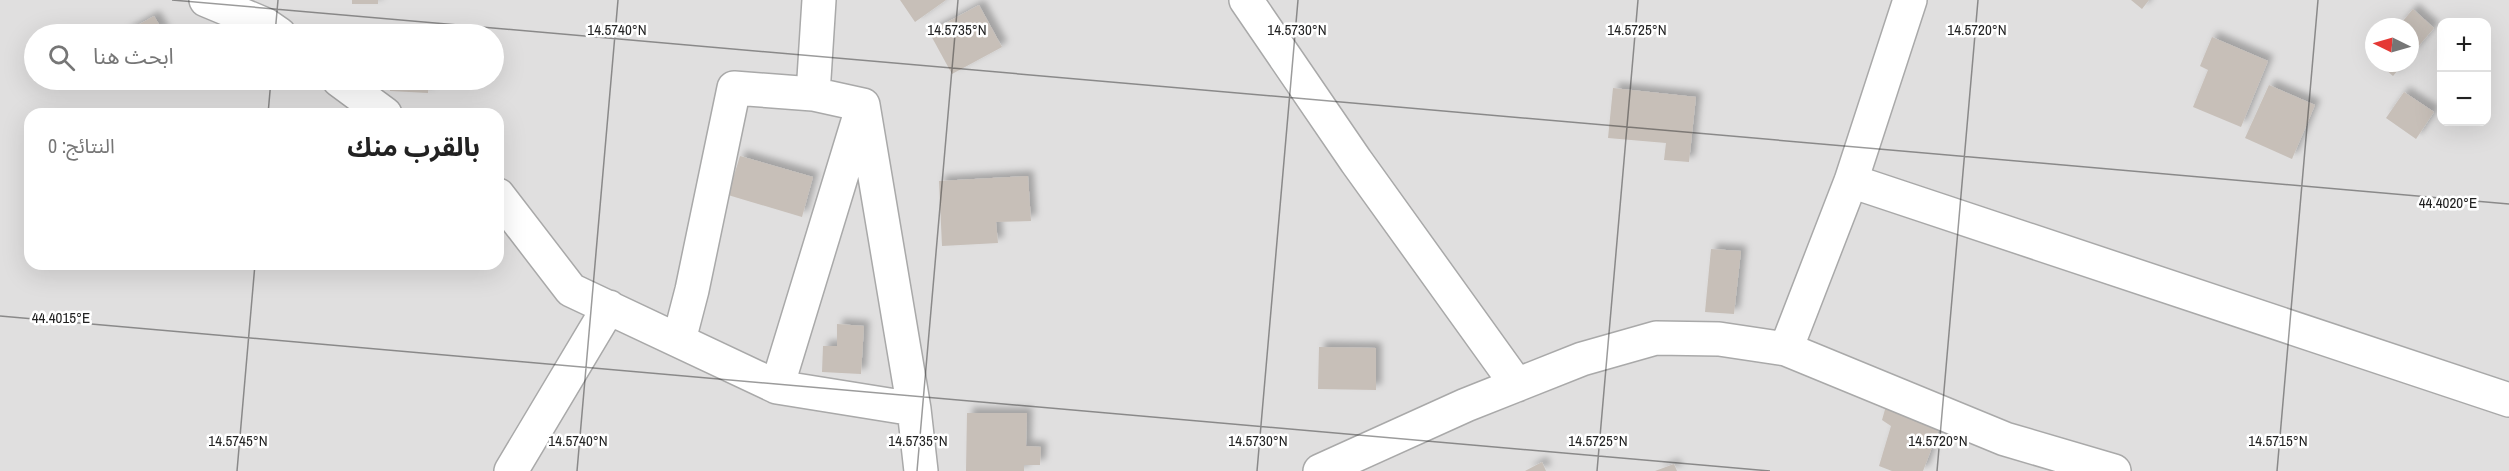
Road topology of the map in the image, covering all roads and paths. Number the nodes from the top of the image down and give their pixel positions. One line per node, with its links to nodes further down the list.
1 (206, 0): 5 (street)
2 (819, 0): 7 (street)
3 (1246, 0): 15 (street)
4 (1910, 0): 10 (street)
5 (264, 24)
6 (353, 90): 9 (street)
7 (813, 94): 8 (street); 13 (street)
8 (863, 105): 16 (street); 18 (street)
9 (377, 108)
10 (1851, 181): 14 (street); 17 (street)
11 (504, 203): 12 (street)
12 (609, 307): 13 (street); 20 (street)
13 (679, 340): 16 (street)
14 (1786, 349): 15 (street); 22 (street)
15 (1517, 385): 19 (street)
16 (777, 387): 18 (street)
17 (2509, 400)
18 (914, 409): 21 (street)
19 (1325, 470)
20 (512, 471)
21 (921, 471)
22 (2114, 471)

